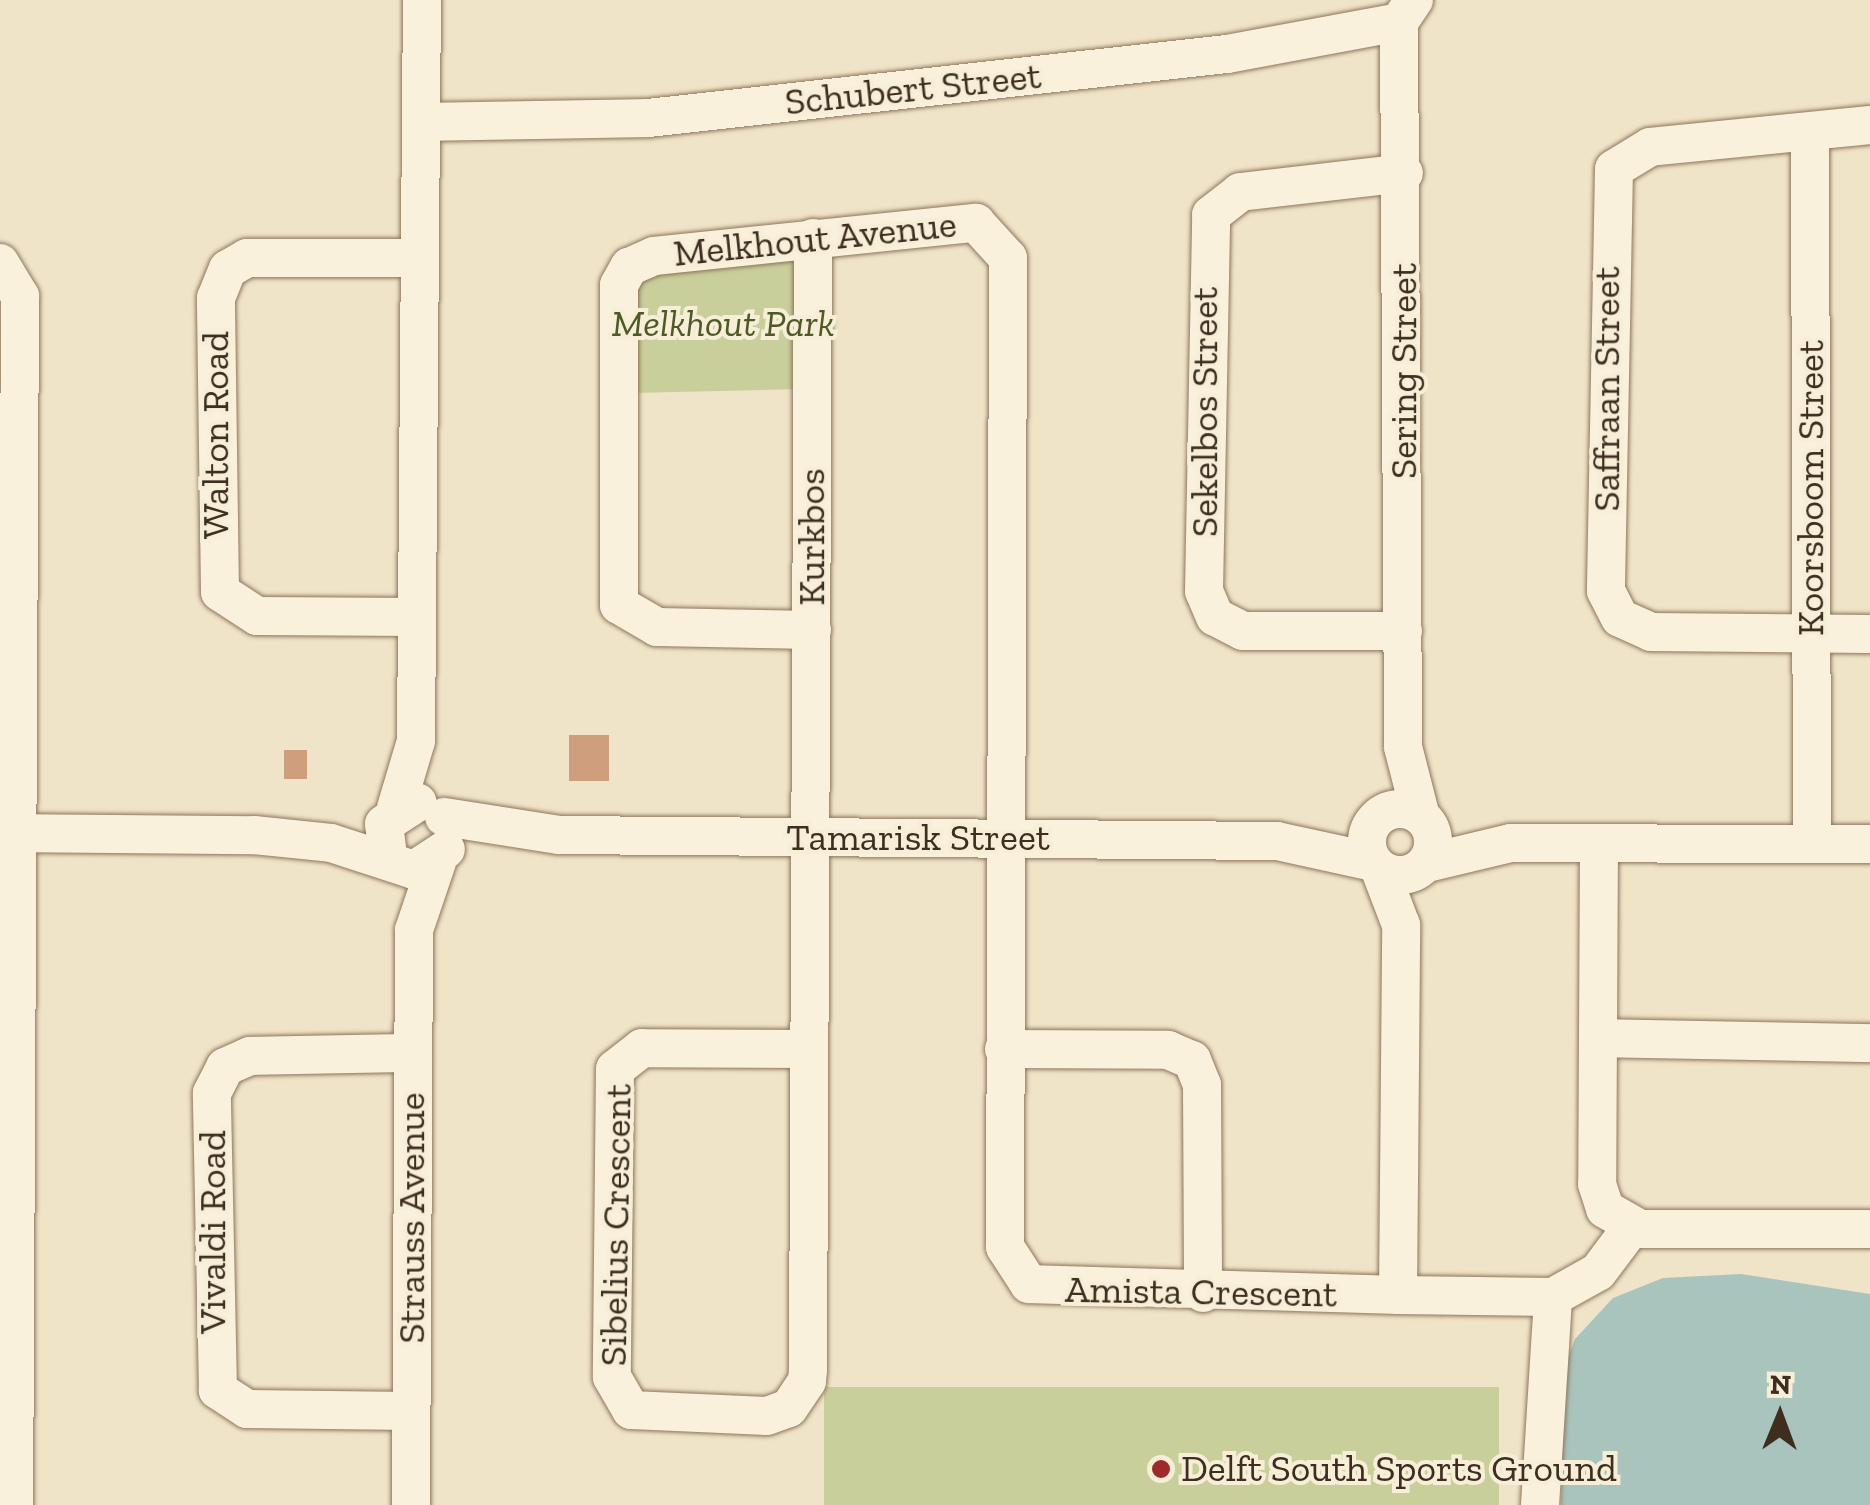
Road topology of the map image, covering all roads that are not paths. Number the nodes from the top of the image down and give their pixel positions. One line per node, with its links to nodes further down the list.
1 (422, 0): 3 (street)
2 (1385, 11): 3 (street, Schubert Street); 6 (street, Sering Street)
3 (424, 122): 8 (street)
4 (1870, 126): 5 (street, Saffraan Street)
5 (1810, 132): 13 (street, Koorsboom Street); 13 (street, Saffraan Street)
6 (1404, 173): 12 (street, Sering Street); 12 (street, Sekelbos Street)
7 (813, 238): 11 (street, Kurkbos); 11 (street, Melkhout Avenue); 25 (street, Melkhout Avenue)
8 (417, 258): 10 (street); 10 (street, Walton Road)
9 (0, 263): 21 (street)
10 (416, 617): 15 (street)
11 (812, 630): 24 (street, Kurkbos)
12 (1404, 630): 16 (street, Sering Street)
13 (1812, 633): 14 (street, Saffraan Street); 29 (street, Koorsboom Street)
14 (1870, 634)
15 (416, 742): 17 (street); 18 (street)
16 (1404, 747): 19 (street, Sering Street); 20 (street, Sering Street)
17 (393, 811): 18 (street); 22 (street); 31 (street)
18 (441, 813): 23 (street, Tamarisk Street); 32 (street)
19 (1377, 816): 20 (street, Tamarisk Street); 26 (street, Tamarisk Street); 33 (street, Sering Street)
20 (1424, 819): 27 (street, Tamarisk Street); 33 (street, Sering Street)
21 (9, 833): 22 (street); 37 (street)
22 (254, 835): 31 (street)
23 (559, 836): 24 (street, Tamarisk Street); 32 (street, Tamarisk Street)
24 (811, 837): 25 (street, Tamarisk Street); 38 (street, Sibelius Crescent)
25 (1004, 839): 26 (street, Tamarisk Street); 39 (street, Amista Crescent)
26 (1276, 840): 33 (street, Tamarisk Street)
27 (1511, 843): 28 (street, Tamarisk Street); 33 (street, Tamarisk Street)
28 (1600, 843): 29 (street, Tamarisk Street); 35 (street)
29 (1812, 844): 30 (street, Tamarisk Street)
30 (1870, 844)
31 (392, 859): 32 (street); 34 (street, Strauss Avenue)
32 (439, 860): 34 (street, Strauss Avenue)
33 (1399, 867): 44 (street)
34 (414, 930): 40 (street, Strauss Avenue)
35 (1598, 1038): 36 (street); 41 (street)
36 (1870, 1043)
37 (9, 1044): 46 (street)
38 (810, 1048): 38 (street, Sibelius Crescent)
39 (1004, 1049): 43 (street, Amista Crescent); 43 (street)
40 (413, 1054): 47 (street, Strauss Avenue); 47 (street, Vivaldi Road)
41 (1631, 1228): 42 (street); 45 (street)
42 (1870, 1229)
43 (1203, 1293): 44 (street, Amista Crescent)
44 (1398, 1295): 45 (street, Amista Crescent)
45 (1553, 1297): 50 (street)
46 (8, 1391): 48 (street)
47 (411, 1411): 49 (street, Strauss Avenue)
48 (14, 1505)
49 (411, 1505)
50 (1540, 1505)

